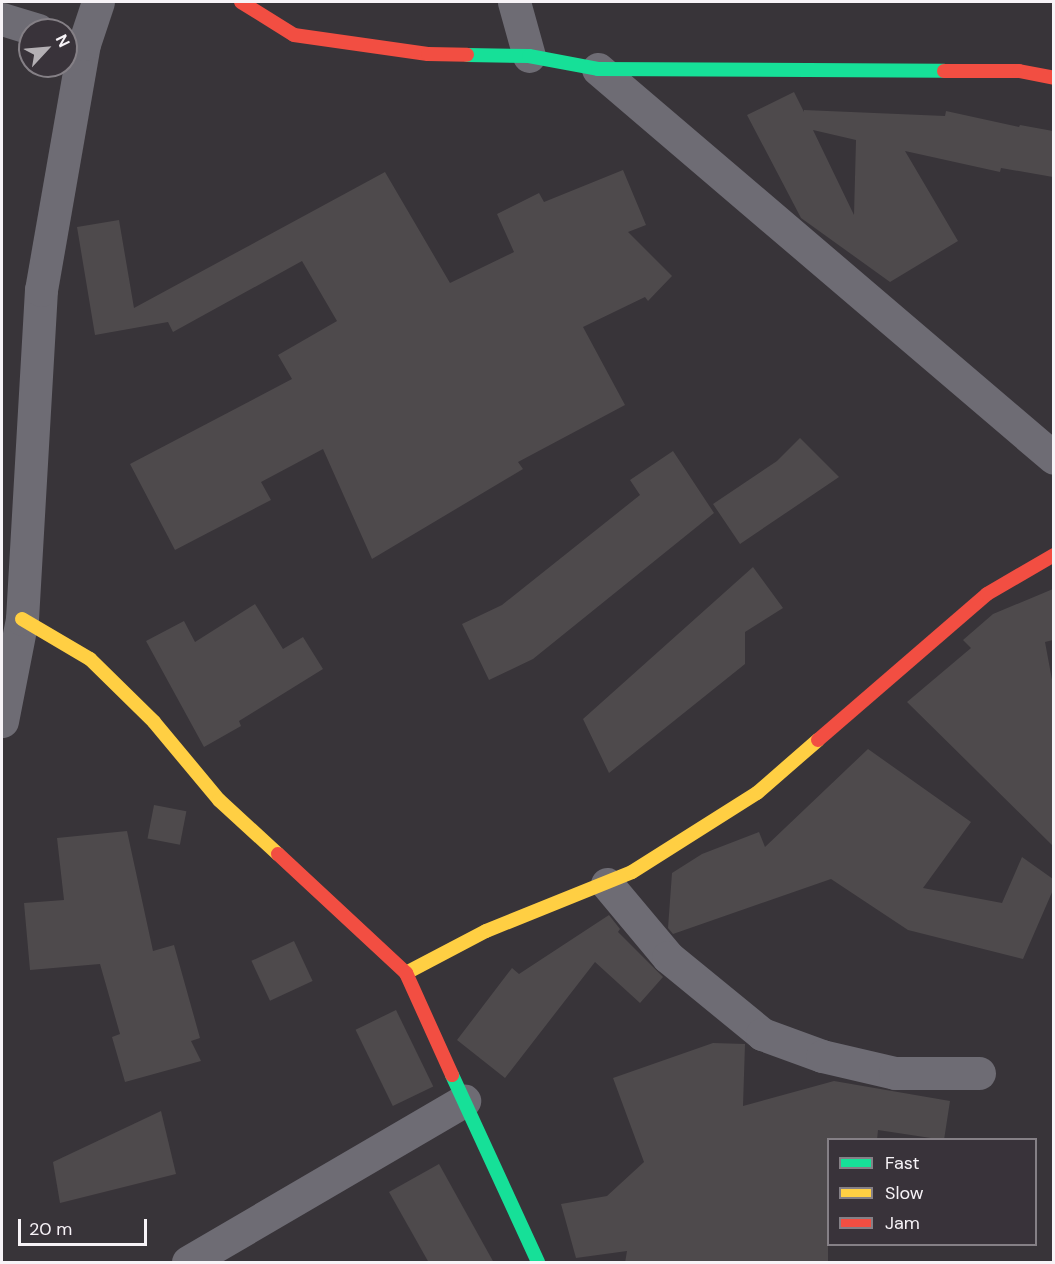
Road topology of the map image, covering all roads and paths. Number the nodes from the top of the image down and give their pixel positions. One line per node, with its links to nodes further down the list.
1 (98, 2): 6 (street)
2 (241, 2): 7 (street)
3 (514, 2): 7 (street)
4 (2, 19): 5 (street)
5 (18, 24)
6 (78, 36)
7 (529, 56): 8 (street)
8 (598, 69): 10 (street); 11 (street)
9 (70, 78): 13 (street)
10 (1053, 78)
11 (1053, 458)
12 (1053, 555): 15 (street)
13 (22, 620): 14 (street); 16 (street)
14 (2, 721)
15 (607, 884): 16 (street); 17 (street)
16 (406, 973): 18 (street)
17 (979, 1073)
18 (464, 1101): 19 (street); 20 (street)
19 (189, 1263)
20 (538, 1263)

